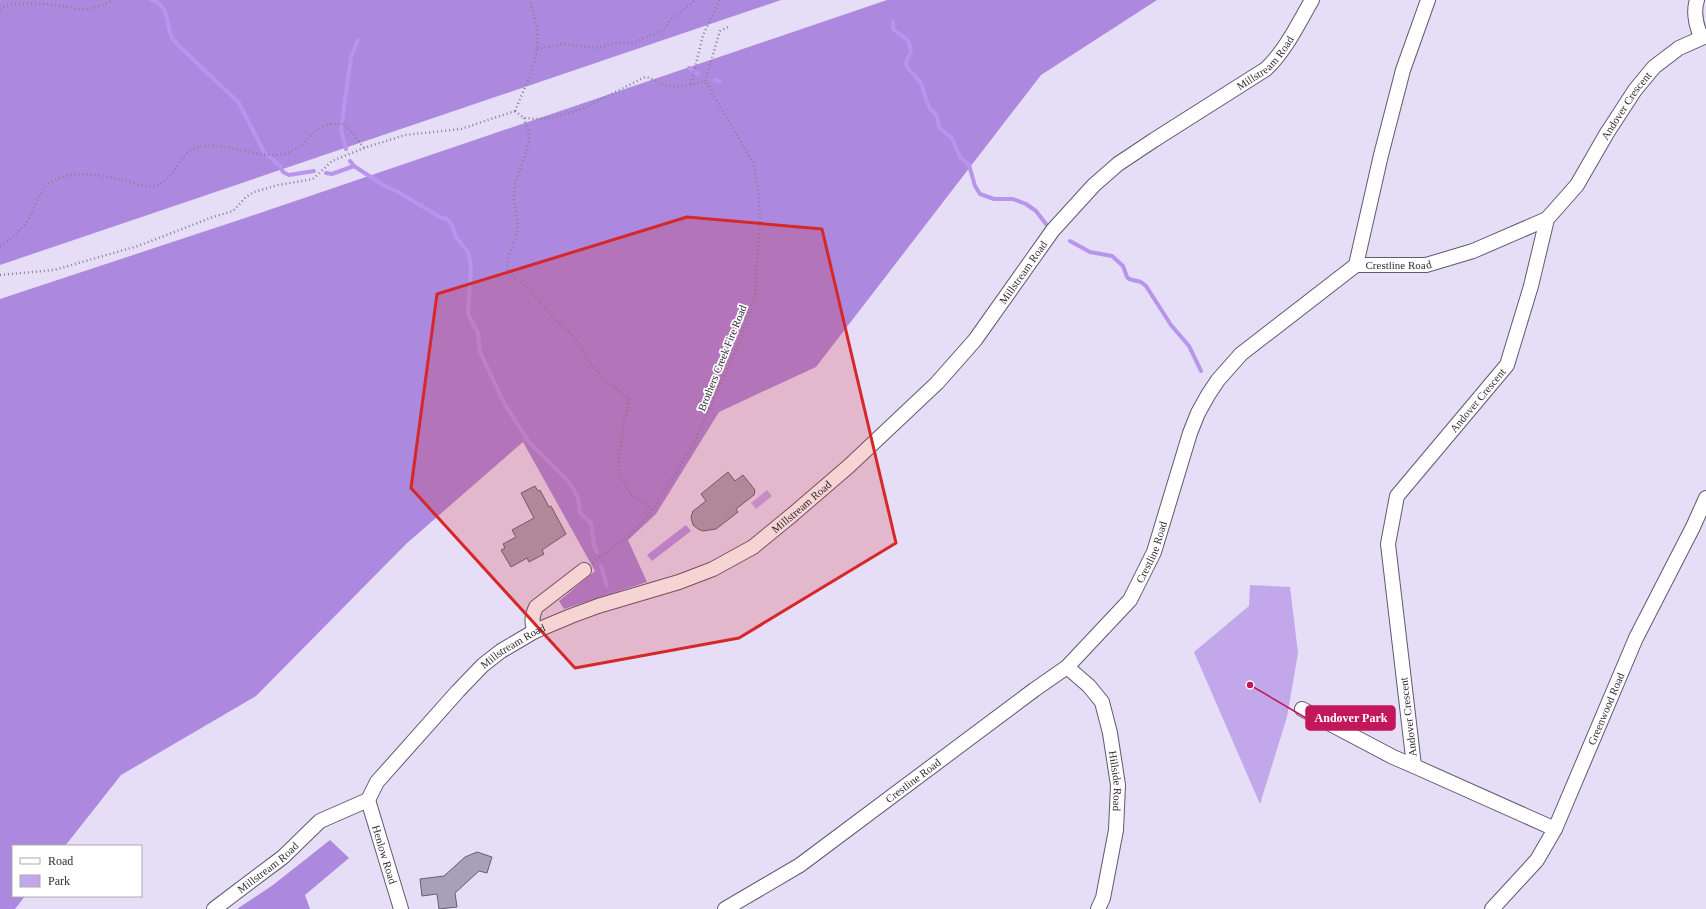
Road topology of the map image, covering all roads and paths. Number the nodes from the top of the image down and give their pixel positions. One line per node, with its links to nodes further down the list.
1 (113, 0): 8 (path)
2 (529, 0): 11 (path)
3 (696, 0): 11 (path)
4 (720, 0): 13 (path)
5 (1312, 0): 24 (street, Millstream Road)
6 (1428, 0): 19 (street)
7 (1697, 0): 10 (street)
8 (0, 9)
9 (730, 26): 12 (path)
10 (1704, 36): 17 (street, Andover Crescent)
11 (537, 49): 14 (path)
12 (706, 81): 13 (path); 22 (path, Brothers Creek Fire Road)
13 (691, 85): 15 (path)
14 (515, 111): 15 (path); 16 (path)
15 (524, 118): 22 (path)
16 (364, 148): 18 (path); 20 (path)
17 (1547, 219): 19 (street, Crestline Road); 27 (street, Andover Crescent)
18 (0, 246)
19 (1356, 265): 25 (street, Crestline Road)
20 (0, 275)
21 (1706, 498): 29 (street, Greenwood Road)
22 (653, 510): 23 (path, Brothers Creek Fire Road)
23 (584, 570): 24 (street)
24 (535, 631): 28 (street, Millstream Road)
25 (1067, 667): 32 (street, Crestline Road); 33 (street, Hillside Road)
26 (1302, 709): 27 (street, Andover Crescent)
27 (1414, 766): 29 (street, Andover Crescent)
28 (368, 800): 30 (street, Millstream Road); 31 (street, Henlow Road)
29 (1555, 829): 34 (street, Greenwood Road)
30 (214, 909)
31 (401, 909)
32 (725, 909)
33 (1098, 909)
34 (1492, 909)

